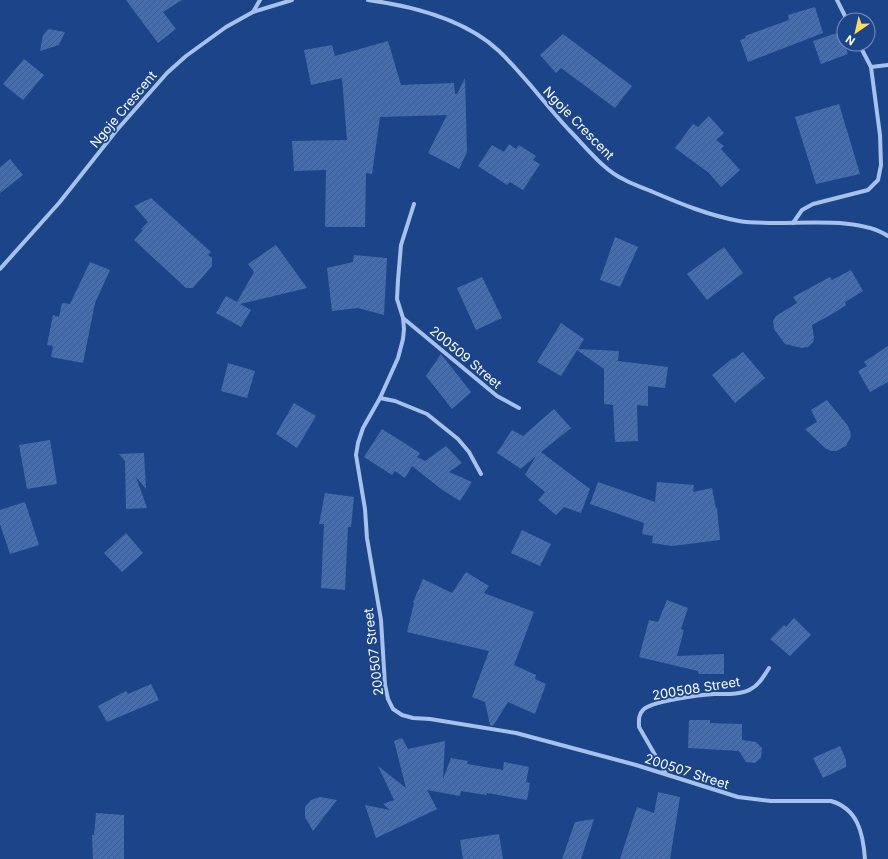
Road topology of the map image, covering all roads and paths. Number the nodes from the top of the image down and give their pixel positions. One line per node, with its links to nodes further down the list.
1 (260, 0): 5 (street)
2 (292, 0): 5 (street, Ngoje Crescent)
3 (368, 0): 11 (street, Ngoje Crescent)
4 (837, 0): 6 (street)
5 (253, 12): 13 (street, Ngoje Crescent)
6 (843, 12)
7 (863, 52): 9 (street)
8 (888, 65): 9 (street)
9 (871, 67): 11 (street)
10 (414, 204): 14 (street, 200507 Street)
11 (793, 223): 12 (street, Ngoje Crescent)
12 (888, 236)
13 (0, 269)
14 (403, 318): 15 (street, 200507 Street); 16 (street, 200509 Street)
15 (380, 398): 17 (street); 19 (street, 200507 Street)
16 (519, 408)
17 (481, 474)
18 (769, 668): 19 (street, 200508 Street)
19 (667, 774): 20 (street, 200507 Street)
20 (865, 859)

